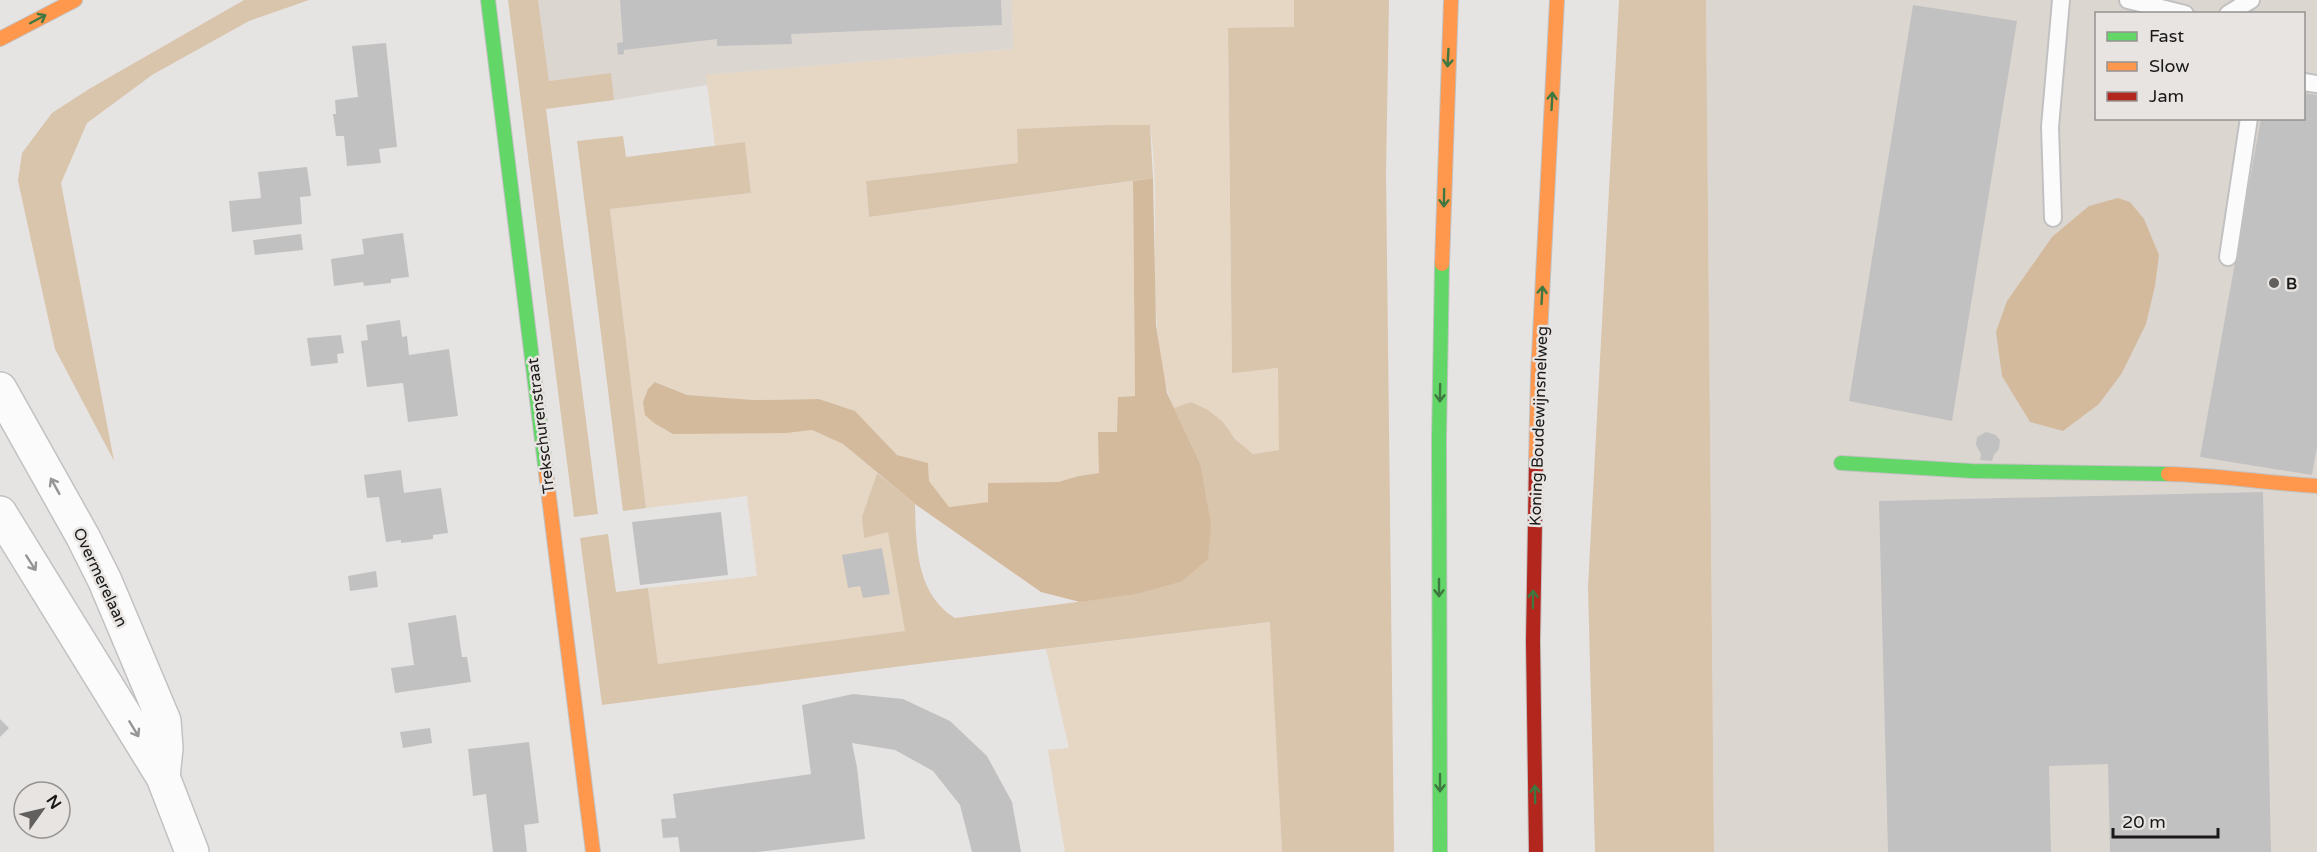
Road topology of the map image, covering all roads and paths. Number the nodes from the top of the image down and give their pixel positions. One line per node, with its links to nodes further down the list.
1 (75, 0): 10 (main road, one-way to 1)
2 (488, 0): 20 (main road, Trekschurenstraat)
3 (1451, 0): 21 (main road, one-way to 21)
4 (1557, 0): 22 (main road, Koning Boudewijnsnelweg, one-way to 4)
5 (2061, 0): 12 (lane)
6 (2128, 0): 8 (lane)
7 (2251, 0): 9 (lane)
8 (2177, 12)
9 (2231, 12)
10 (0, 39)
11 (2250, 120): 13 (lane)
12 (2053, 218)
13 (2229, 257)
14 (0, 389): 18 (street, Overmerelaan, one-way to 14)
15 (1841, 464): 16 (main road)
16 (2317, 486)
17 (0, 513): 18 (street, Overmerelaan, one-way to 18)
18 (163, 777): 19 (street, Overmerelaan)
19 (192, 852)
20 (593, 852)
21 (1440, 852)
22 (1536, 852)

